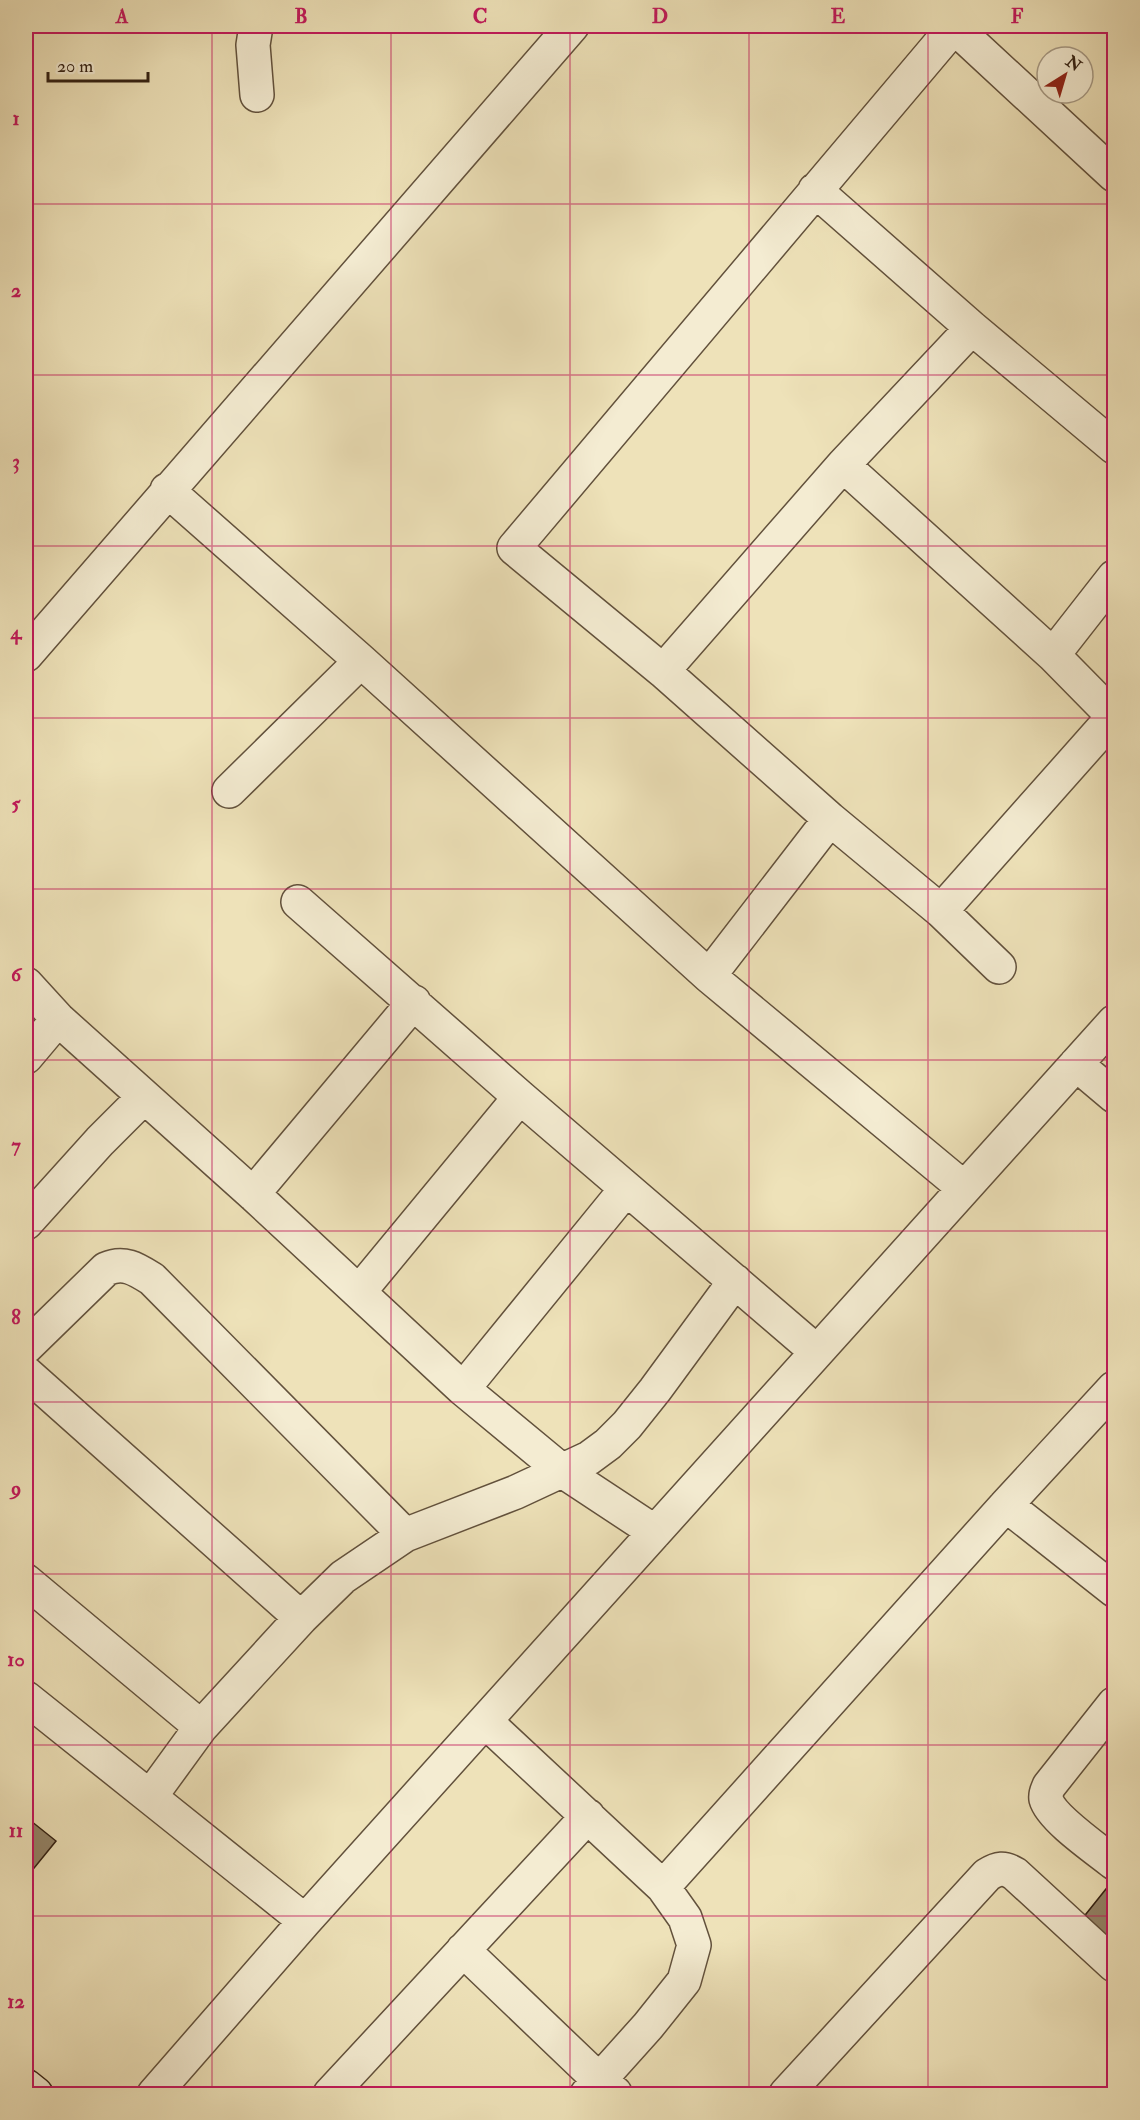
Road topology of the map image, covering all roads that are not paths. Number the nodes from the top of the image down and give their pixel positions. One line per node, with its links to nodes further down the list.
1 (256, 26): 4 (street)
2 (572, 26): 10 (street)
3 (954, 26): 5 (street); 6 (street)
4 (257, 95)
5 (1114, 175)
6 (815, 190): 7 (street); 15 (street)
7 (972, 328): 8 (street); 9 (street)
8 (1114, 447)
9 (843, 465): 13 (street); 15 (street)
10 (167, 490): 12 (street); 14 (street)
11 (1114, 577): 13 (street)
12 (26, 655)
13 (1053, 655): 16 (street)
14 (361, 661): 17 (street); 22 (street)
15 (663, 671): 18 (street)
16 (1114, 716): 20 (street)
17 (229, 791)
18 (830, 819): 20 (street); 22 (street)
19 (298, 902): 24 (street)
20 (941, 911): 21 (street)
21 (999, 967)
22 (709, 976): 32 (street)
23 (26, 984): 25 (street)
24 (414, 1002): 31 (street); 34 (street)
25 (58, 1019): 27 (street); 29 (street)
26 (1114, 1022): 28 (street)
27 (26, 1057)
28 (1076, 1064): 30 (street); 32 (street)
29 (144, 1096): 34 (street); 35 (street)
30 (1114, 1096)
31 (520, 1097): 33 (street); 37 (street)
32 (964, 1188): 39 (street)
33 (626, 1189): 36 (street); 42 (street)
34 (253, 1194): 37 (street)
35 (26, 1222)
36 (735, 1281): 39 (street); 43 (street)
37 (359, 1292): 42 (street)
38 (26, 1347): 46 (street)
39 (817, 1352): 45 (street)
40 (26, 1373): 49 (street)
41 (1114, 1388): 44 (street)
42 (463, 1389): 43 (street)
43 (561, 1470): 45 (street); 46 (street)
44 (1006, 1505): 48 (street); 57 (street)
45 (655, 1532): 52 (street)
46 (405, 1535): 49 (street)
47 (26, 1581): 53 (street)
48 (1114, 1590)
49 (301, 1618): 53 (street)
50 (26, 1698): 54 (street)
51 (1110, 1720): 56 (street)
52 (485, 1721): 55 (street); 58 (street)
53 (201, 1727): 54 (street)
54 (150, 1797): 58 (street)
55 (588, 1816): 57 (street); 59 (street)
56 (1114, 1863)
57 (663, 1887): 62 (street)
58 (305, 1921): 64 (street)
59 (463, 1950): 62 (street); 65 (street)
60 (1114, 1965): 66 (street)
61 (26, 2086): 63 (street)
62 (601, 2090)
63 (36, 2094)
64 (154, 2094)
65 (330, 2094)
66 (786, 2094)

